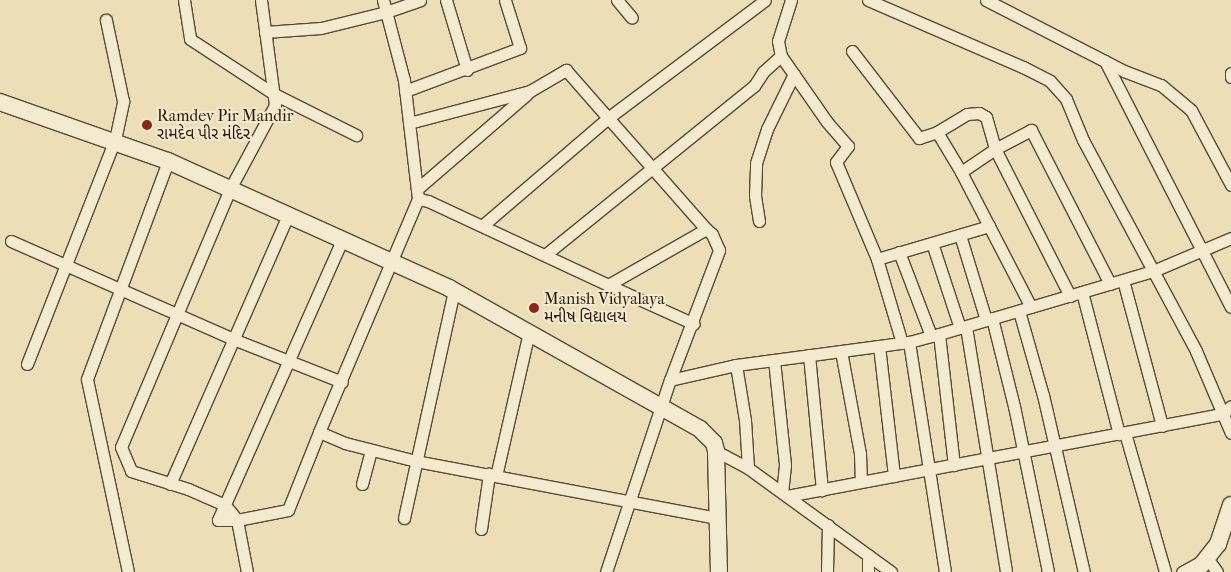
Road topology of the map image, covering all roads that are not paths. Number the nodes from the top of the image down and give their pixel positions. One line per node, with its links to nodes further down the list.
1 (184, 0): 25 (street)
2 (261, 0): 15 (street)
3 (383, 0): 12 (street)
4 (420, 0): 12 (street)
5 (446, 0): 19 (street)
6 (505, 0): 19 (street)
7 (617, 0): 13 (street)
8 (765, 0): 27 (street)
9 (791, 0): 17 (street)
10 (868, 0): 55 (street)
11 (986, 0): 18 (street)
12 (386, 12): 15 (street); 23 (street)
13 (632, 18)
14 (106, 20): 31 (street)
15 (265, 32): 25 (street)
16 (852, 51): 29 (street)
17 (780, 56): 21 (street); 34 (street)
18 (1105, 61): 36 (street); 49 (street)
19 (467, 70): 23 (street)
20 (1231, 73): 22 (street)
21 (794, 74): 40 (street); 52 (street)
22 (1231, 77)
23 (406, 91): 28 (street)
24 (530, 91): 27 (street); 28 (street); 38 (street)
25 (274, 94): 30 (street); 37 (street)
26 (0, 102): 31 (main road)
27 (608, 118): 34 (street); 41 (street)
28 (409, 123): 38 (street)
29 (937, 132): 32 (street); 35 (street)
30 (356, 135)
31 (115, 140): 33 (main road); 54 (street)
32 (995, 149): 35 (street); 57 (street); 62 (street)
33 (168, 161): 37 (main road); 59 (street)
34 (652, 168): 43 (street); 51 (street)
35 (961, 172): 42 (street)
36 (1231, 185)
37 (230, 189): 39 (main road); 66 (street)
38 (418, 194): 41 (street); 53 (street)
39 (288, 215): 46 (main road); 72 (street)
40 (759, 221)
41 (482, 226): 51 (street)
42 (989, 226): 44 (street); 63 (street)
43 (706, 229): 58 (street); 68 (street)
44 (960, 235): 48 (street); 67 (street)
45 (1231, 238): 49 (street)
46 (342, 240): 53 (main road); 78 (street)
47 (11, 241): 54 (street)
48 (932, 243): 50 (street); 69 (street)
49 (1202, 251): 55 (street); 64 (street)
50 (899, 252): 52 (street); 71 (street)
51 (545, 255): 58 (street)
52 (877, 259): 73 (street)
53 (391, 262): 60 (main road); 82 (street)
54 (68, 266): 59 (street); 79 (street)
55 (1153, 271): 56 (street); 84 (street)
56 (1123, 280): 57 (street); 85 (street)
57 (1110, 284): 61 (street)
58 (608, 285): 68 (street)
59 (120, 289): 66 (street); 115 (street)
60 (454, 291): 70 (main road); 94 (street)
61 (1082, 292): 62 (street); 87 (street)
62 (1070, 296): 63 (street)
63 (1031, 307): 65 (street)
64 (1231, 307)
65 (1019, 311): 67 (street); 89 (street)
66 (176, 314): 72 (street); 101 (street)
67 (989, 319): 69 (street); 92 (street)
68 (694, 324): 81 (street)
69 (963, 327): 71 (street); 93 (street)
70 (529, 332): 83 (main road); 98 (street)
71 (935, 335): 73 (street); 95 (street)
72 (233, 339): 78 (street); 101 (street)
73 (905, 343): 74 (street); 97 (street)
74 (879, 346): 75 (street); 99 (street)
75 (841, 351): 76 (street); 100 (street)
76 (809, 355): 77 (street); 103 (street)
77 (774, 360): 80 (street); 104 (street)
78 (287, 362): 82 (street); 106 (street)
79 (27, 364)
80 (736, 366): 81 (street); 96 (street)
81 (670, 380): 83 (street)
82 (342, 382): 86 (street)
83 (662, 406): 91 (main road); 105 (street)
84 (1227, 410): 85 (street); 88 (street)
85 (1162, 426): 87 (street)
86 (318, 432): 90 (street); 110 (street)
87 (1122, 433): 89 (street); 126 (street)
88 (1231, 433)
89 (1054, 446): 92 (street); 125 (street)
90 (371, 450): 94 (street); 102 (street)
91 (716, 452): 96 (street); 109 (main road)
92 (1024, 452): 93 (street); 124 (street)
93 (988, 459): 95 (street); 123 (street)
94 (416, 462): 98 (street); 108 (street)
95 (954, 465): 97 (street)
96 (748, 468): 104 (street)
97 (928, 470): 99 (street); 122 (street)
98 (492, 475): 105 (street); 112 (street)
99 (894, 476): 100 (street)
100 (861, 482): 103 (street)
101 (170, 484): 106 (street)
102 (362, 484)
103 (822, 490): 104 (street)
104 (785, 494): 111 (street)
105 (630, 500): 109 (street); 117 (street)
106 (225, 505): 110 (street)
107 (1231, 505): 114 (main road)
108 (404, 518)
109 (717, 518): 118 (main road)
110 (237, 520): 116 (street)
111 (828, 526): 113 (street); 119 (street)
112 (481, 529)
113 (868, 555): 120 (street); 121 (street)
114 (1207, 558): 127 (street); 128 (main road); 129 (street)
115 (128, 572)
116 (247, 572)
117 (606, 572)
118 (719, 572)
119 (827, 572)
120 (868, 572)
121 (891, 572)
122 (945, 572)
123 (1006, 572)
124 (1048, 572)
125 (1084, 572)
126 (1165, 572)
127 (1182, 572)
128 (1196, 572)
129 (1217, 572)

